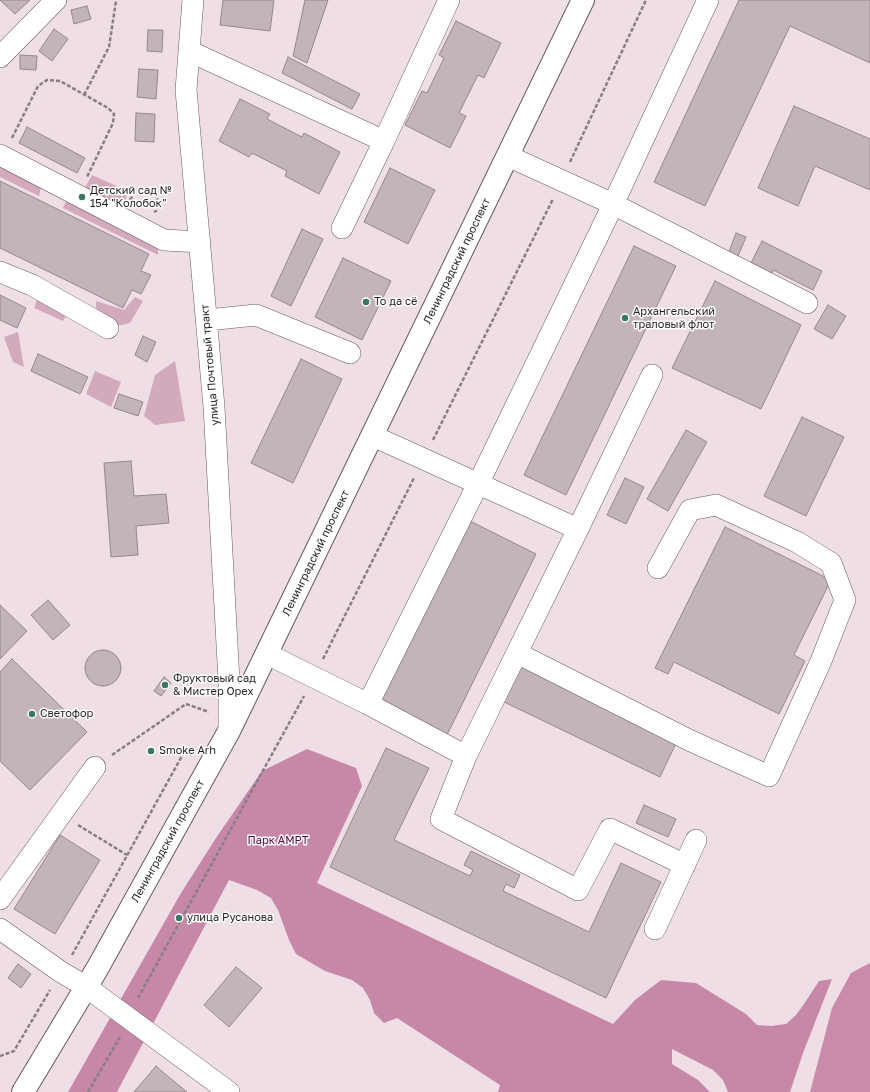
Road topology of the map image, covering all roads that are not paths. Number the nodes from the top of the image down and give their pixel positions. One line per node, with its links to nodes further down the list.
1 (56, 0): 7 (street)
2 (192, 0): 6 (street, улица Почтовый тракт)
3 (449, 0): 8 (street)
4 (583, 0): 10 (main road, Ленинградский проспект)
5 (708, 0): 11 (street)
6 (189, 51): 8 (street); 13 (street, улица Почтовый тракт)
7 (0, 57)
8 (384, 141): 12 (street)
9 (2, 156): 13 (street)
10 (508, 156): 11 (street); 20 (main road, Ленинградский проспект)
11 (613, 204): 15 (street); 21 (street)
12 (342, 228)
13 (200, 242): 16 (street, улица Почтовый тракт)
14 (0, 272): 17 (street)
15 (807, 303)
16 (207, 320): 18 (street); 27 (street, улица Почтовый тракт)
17 (108, 328)
18 (350, 353)
19 (652, 375): 22 (street)
20 (373, 436): 21 (street); 25 (main road, Ленинградский проспект)
21 (478, 483): 22 (street); 26 (street)
22 (578, 529): 24 (street)
23 (658, 568): 24 (street)
24 (517, 653): 28 (street)
25 (267, 654): 26 (street); 27 (main road, Ленинградский проспект)
26 (368, 704): 28 (street)
27 (229, 731): 35 (main road, Ленинградский проспект)
28 (466, 756): 31 (street)
29 (95, 767): 32 (street)
30 (696, 840): 31 (street)
31 (684, 865): 34 (street)
32 (0, 899)
33 (0, 929): 35 (street)
34 (655, 929)
35 (85, 986): 36 (main road, Ленинградский проспект); 37 (street)
36 (23, 1092)
37 (229, 1092)

